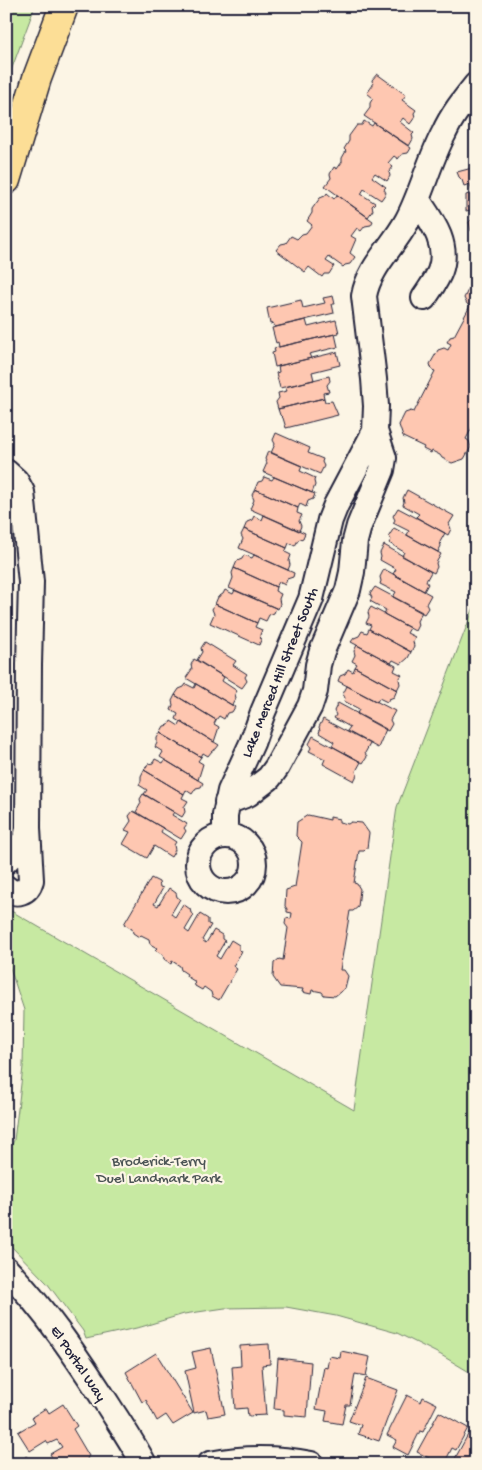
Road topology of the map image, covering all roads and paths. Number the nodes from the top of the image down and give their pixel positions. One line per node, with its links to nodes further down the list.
1 (64, 6): 3 (main road)
2 (476, 85): 4 (street, Lake Merced Hill Street South)
3 (6, 180)
4 (416, 199): 5 (street); 6 (street, Lake Merced Hill Street South)
5 (424, 298)
6 (375, 431): 8 (street, Lake Merced Hill Street South); 8 (street, Lake Merced Hill Street South)
7 (6, 472): 9 (street)
8 (227, 802): 10 (street, Lake Merced Hill Street South)
9 (28, 828): 11 (street); 12 (street)
10 (224, 836)
11 (6, 861)
12 (6, 888)
13 (6, 1269): 14 (street, El Portal Way)
14 (144, 1464)
15 (210, 1464): 16 (street)
16 (311, 1464)

